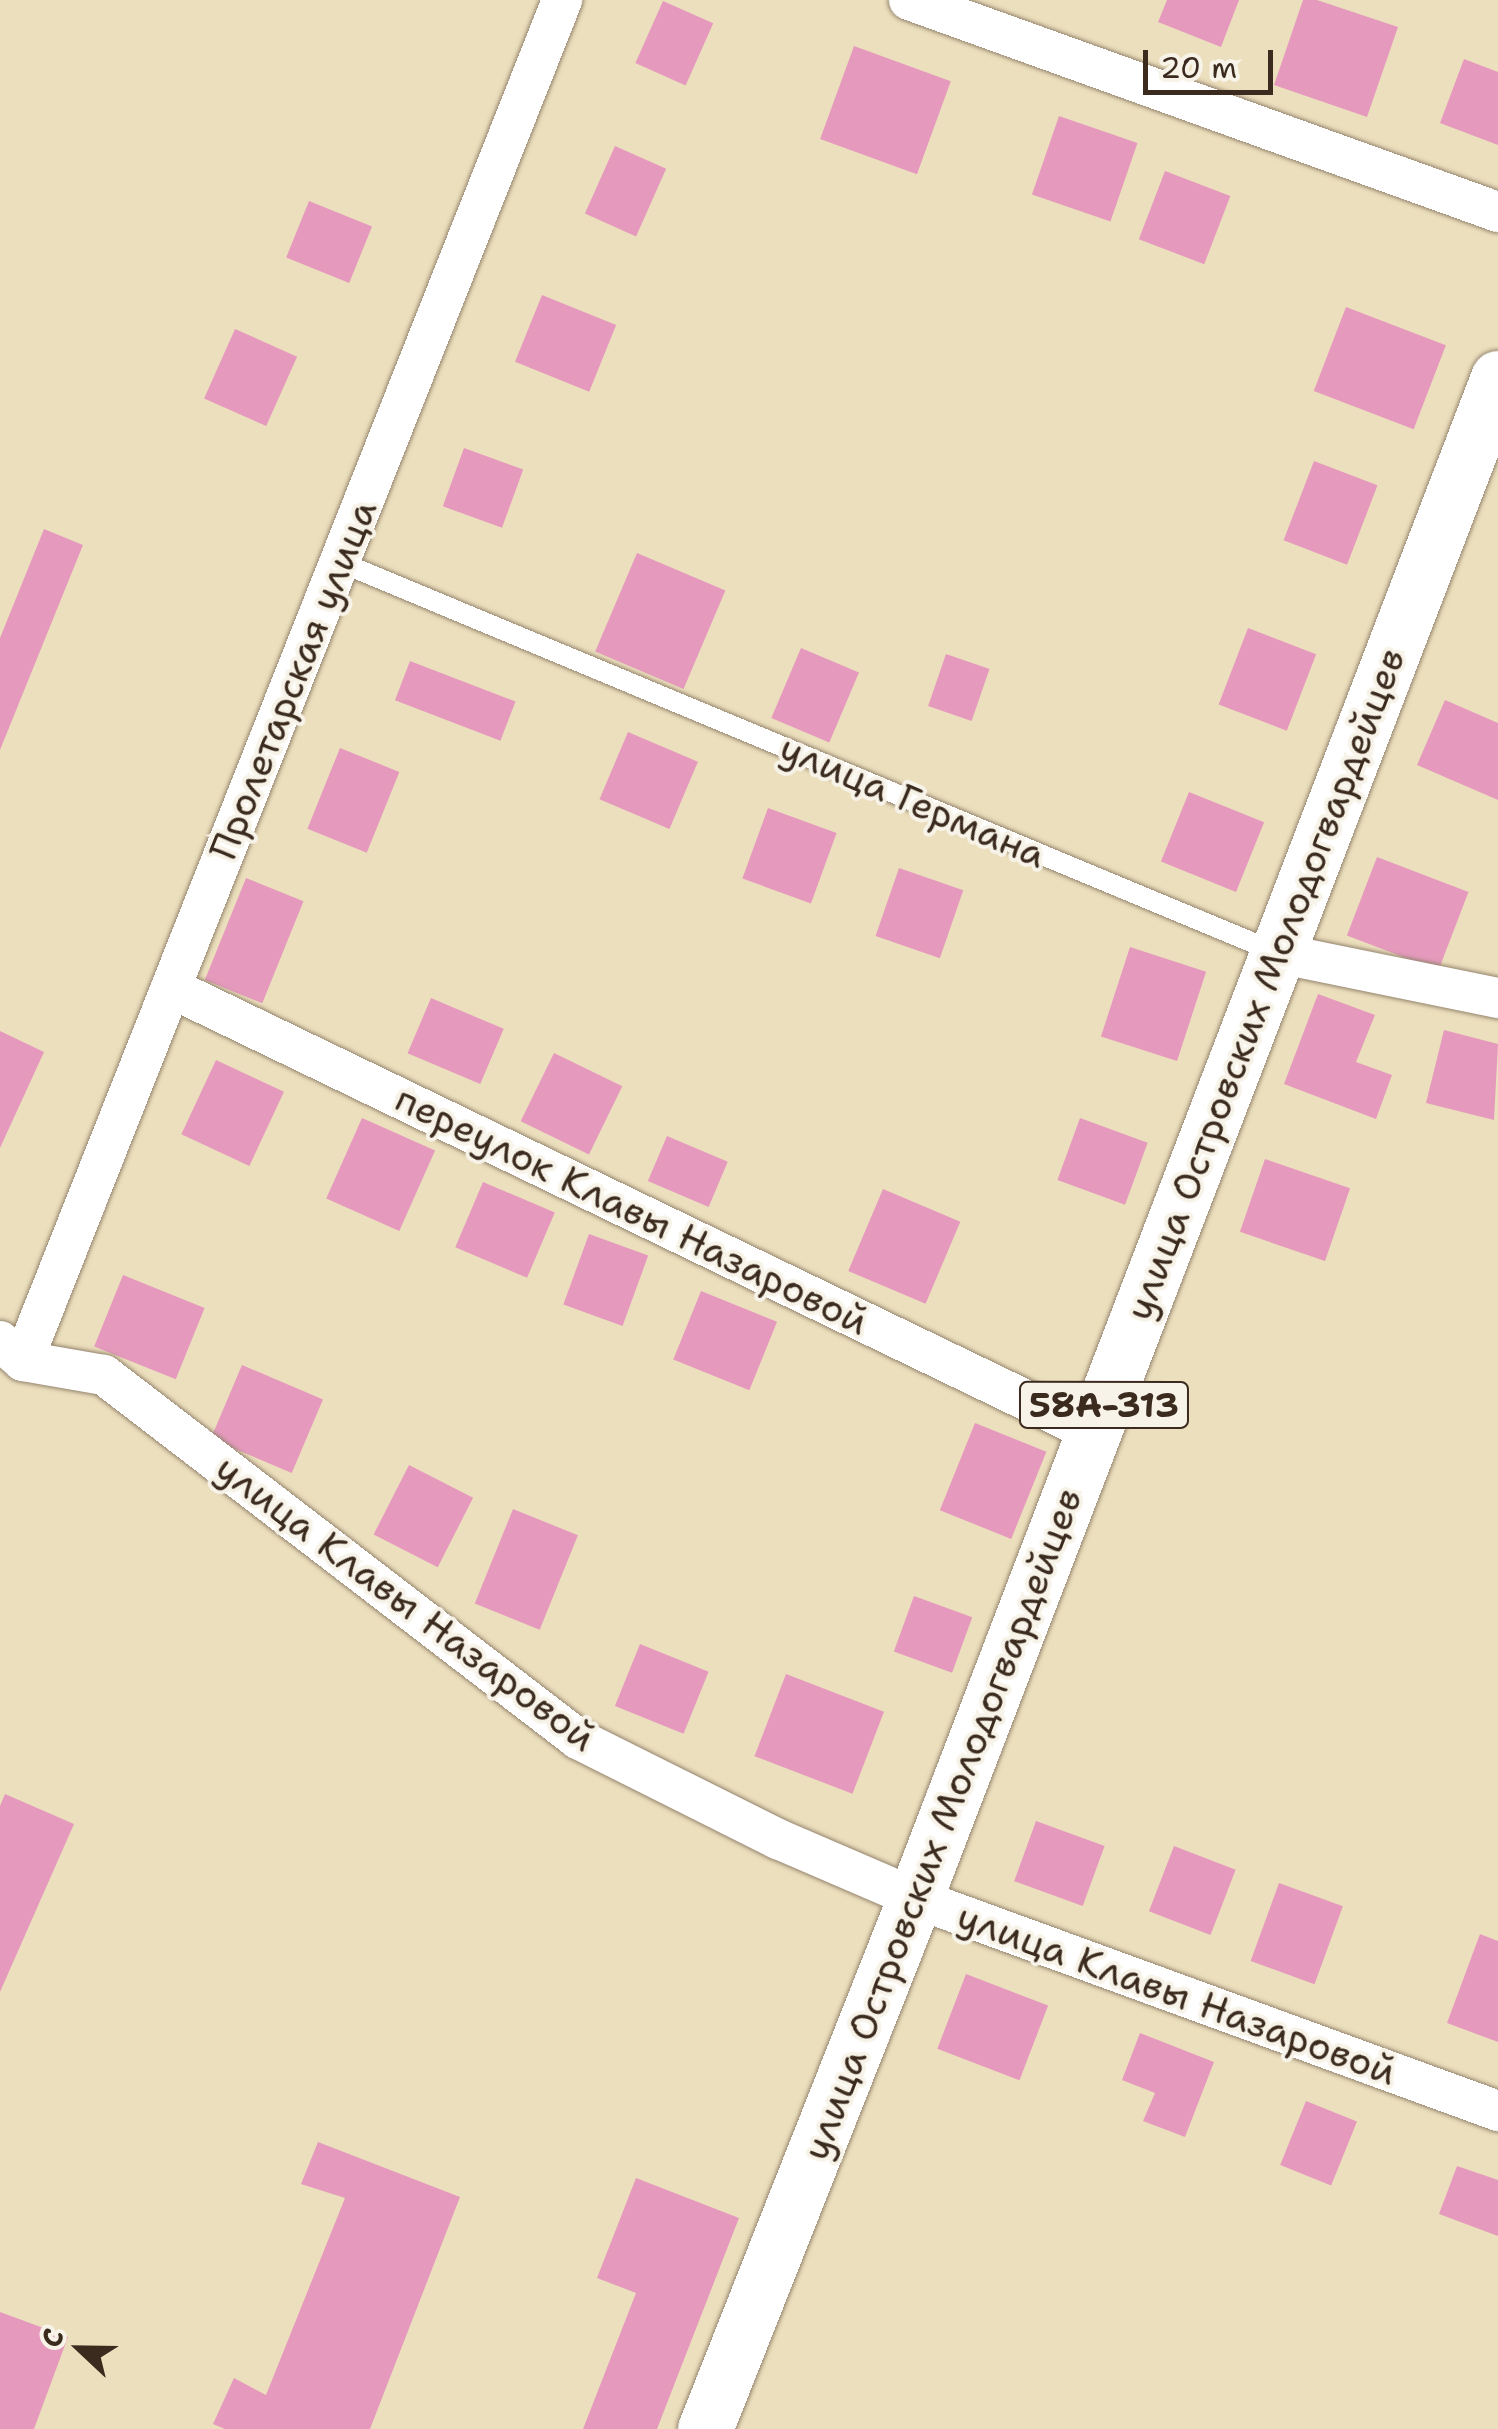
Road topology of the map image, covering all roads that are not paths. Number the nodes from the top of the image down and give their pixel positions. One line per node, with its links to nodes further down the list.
1 (562, 0): 5 (street, Пролетарская улица)
2 (909, 0): 3 (street)
3 (1498, 212)
4 (1498, 378): 6 (main road, улица Островских Молодогвардейцев / 58А-313)
5 (340, 562): 6 (lane, улица Германа); 7 (street, Пролетарская улица)
6 (1277, 953): 8 (street, улица Германа); 10 (main road, улица Островских Молодогвардейцев / 58А-313)
7 (171, 988): 9 (street, Пролетарская улица); 10 (street, переулок Клавы Назаровой)
8 (1498, 998)
9 (12, 1351): 11 (street, улица Клавы Назаровой)
10 (1094, 1432): 11 (main road, улица Островских Молодогвардейцев / 58А-313)
11 (915, 1898): 12 (street, улица Клавы Назаровой); 13 (main road, улица Островских Молодогвардейцев / 58А-313)
12 (1498, 2111)
13 (705, 2429)

